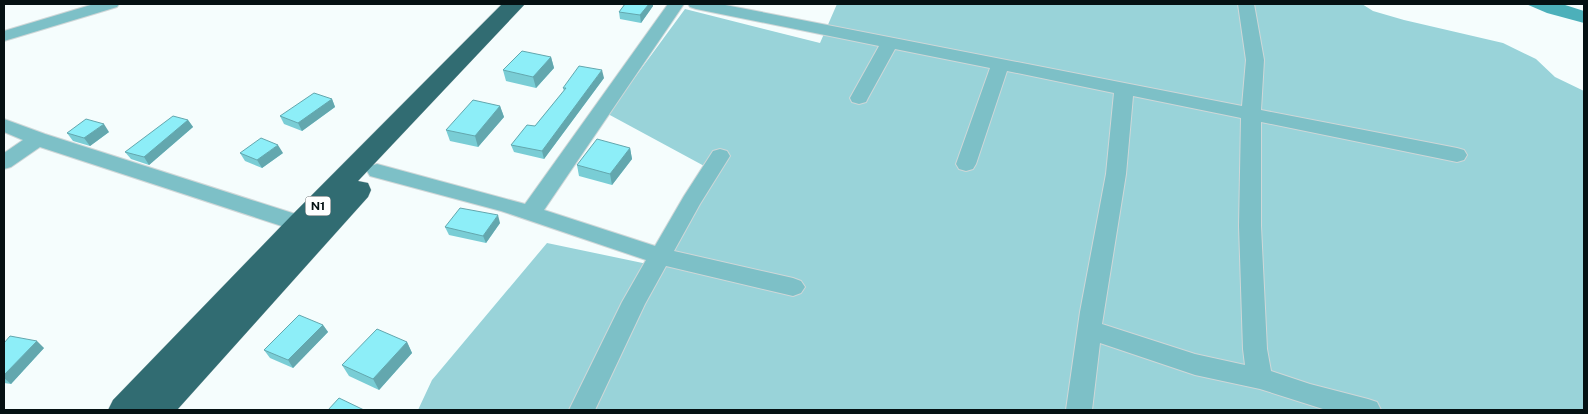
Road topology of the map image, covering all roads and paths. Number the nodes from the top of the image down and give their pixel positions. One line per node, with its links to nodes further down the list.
1 (58, 4): 8 (street)
2 (111, 4): 8 (street)
3 (514, 4): 23 (highway, N1)
4 (536, 4): 21 (highway, N1)
5 (676, 4): 22 (street)
6 (696, 4): 10 (street)
7 (1246, 4): 14 (street)
8 (49, 22): 9 (street)
9 (4, 36)
10 (889, 43): 11 (street); 13 (street)
11 (1000, 65): 12 (street); 20 (street)
12 (1124, 90): 14 (street); 26 (street)
13 (860, 98)
14 (1251, 114): 17 (street); 27 (street)
15 (4, 125): 16 (street)
16 (38, 139): 19 (street); 23 (street)
17 (1457, 154)
18 (720, 156): 24 (street)
19 (4, 162)
20 (966, 164)
21 (377, 170): 22 (street); 29 (highway, N1)
22 (530, 213): 24 (street)
23 (300, 224): 28 (highway, N1)
24 (660, 256): 25 (street); 30 (street)
25 (793, 287)
26 (1090, 330): 27 (street); 31 (street)
27 (1260, 378): 32 (street)
28 (125, 410)
29 (156, 410)
30 (582, 410)
31 (1079, 410)
32 (1368, 410)

